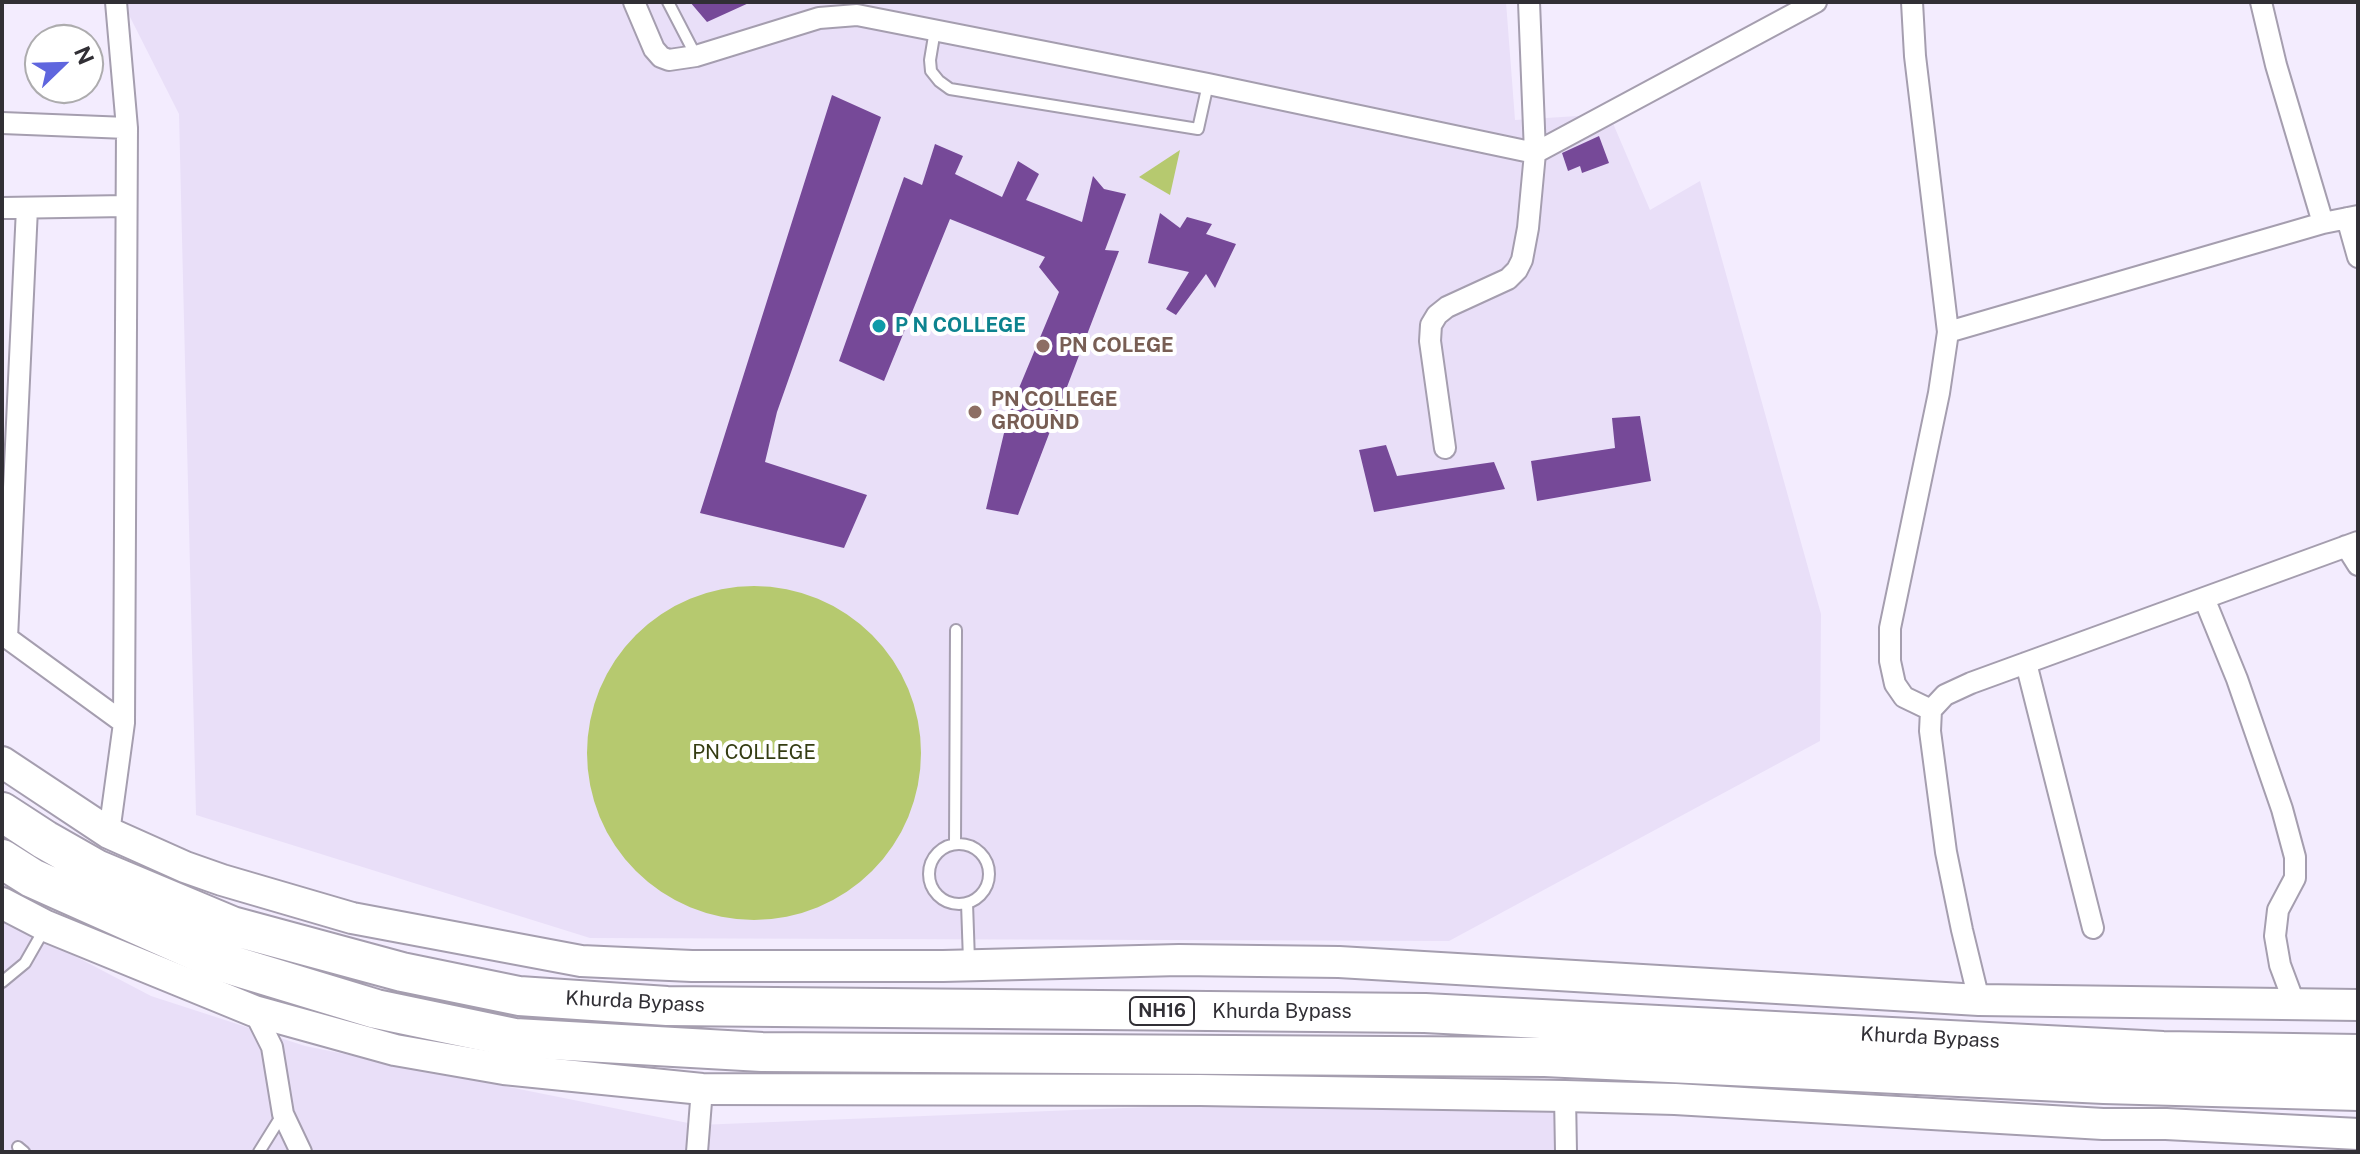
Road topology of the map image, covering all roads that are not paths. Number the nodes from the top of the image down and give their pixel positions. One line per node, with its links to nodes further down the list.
1 (116, 2): 12 (street)
2 (634, 2): 9 (street)
3 (668, 2): 9 (lane)
4 (1529, 2): 13 (street)
5 (1816, 2): 13 (street)
6 (1912, 2): 21 (street)
7 (2261, 2): 18 (street)
8 (935, 30): 9 (street); 10 (street); 10 (lane)
9 (696, 56)
10 (1208, 84): 13 (street)
11 (2, 123): 12 (street)
12 (127, 128): 14 (street)
13 (1535, 153): 22 (street)
14 (126, 206): 16 (street); 31 (street)
15 (2, 208): 16 (street)
16 (27, 208): 20 (street)
17 (2352, 217): 18 (street); 19 (street)
18 (2323, 223): 21 (street)
19 (2358, 257)
20 (12, 316): 23 (street)
21 (1948, 332): 30 (street)
22 (1445, 448)
23 (8, 490): 28 (street)
24 (2352, 544): 25 (street); 26 (street)
25 (2358, 565)
26 (2204, 598): 29 (street); 44 (street)
27 (956, 630): 35 (lane)
28 (5, 636): 31 (street)
29 (2026, 663): 30 (street); 40 (street)
30 (1931, 710): 43 (street)
31 (124, 723): 34 (street)
32 (2, 762): 34 (main road)
33 (2, 812): 47 (highway, Khurda Bypass / NH16)
34 (109, 833): 41 (main road)
35 (955, 844): 38 (lane); 38 (lane)
36 (2, 859): 48 (highway, Khurda Bypass / NH16)
37 (2, 903): 39 (main road)
38 (967, 903): 41 (lane)
39 (46, 926): 42 (lane); 46 (main road)
40 (2093, 928)
41 (969, 964): 43 (main road)
42 (2, 982)
43 (1979, 1000): 44 (main road)
44 (2295, 1005): 45 (main road)
45 (2358, 1005)
46 (254, 1011): 49 (main road); 52 (street)
47 (2358, 1054)
48 (2104, 1084): 50 (highway, Khurda Bypass / NH16); 53 (main road)
49 (702, 1089): 51 (main road); 57 (street)
50 (2358, 1091)
51 (1565, 1096): 53 (main road); 58 (street)
52 (283, 1114): 55 (lane); 56 (street)
53 (2103, 1124): 54 (main road)
54 (2358, 1134)
55 (259, 1152)
56 (301, 1152)
57 (697, 1152)
58 (1566, 1152)

